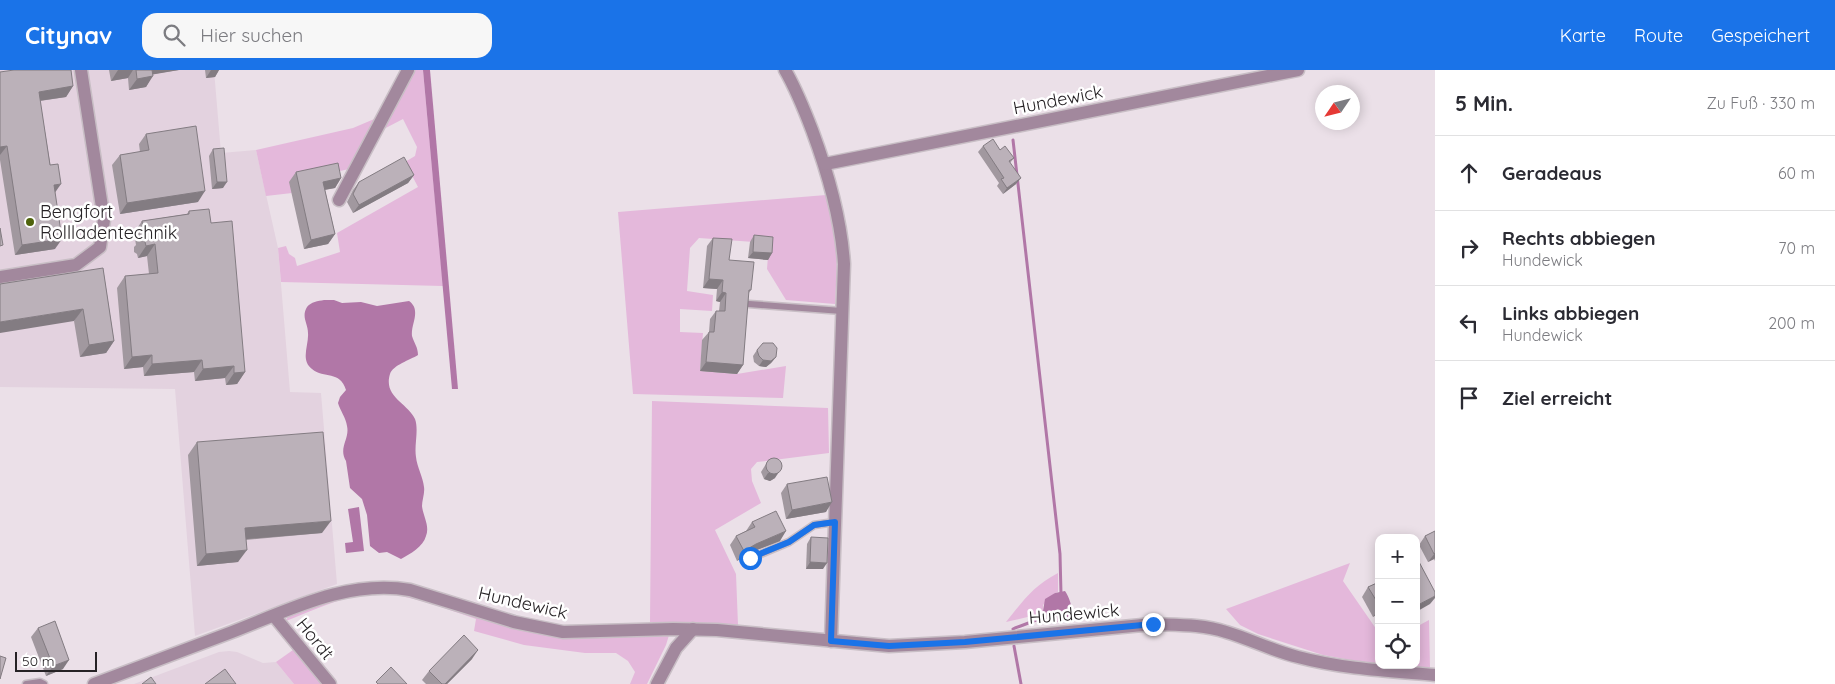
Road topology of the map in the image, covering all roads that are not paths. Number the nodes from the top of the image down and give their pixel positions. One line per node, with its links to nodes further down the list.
1 (81, 70): 7 (street)
2 (408, 70): 6 (street)
3 (785, 70): 5 (street)
4 (1298, 70): 5 (street, Hundewick)
5 (825, 164): 9 (street)
6 (339, 200)
7 (0, 277)
8 (749, 304): 9 (lane)
9 (842, 311): 10 (street)
10 (835, 522): 11 (lane); 14 (street)
11 (750, 558)
12 (274, 616): 13 (street, Hundewick); 18 (street, Hundewick); 19 (street, Hordt)
13 (693, 630): 14 (street, Hundewick); 20 (street)
14 (831, 641): 15 (street, Hundewick)
15 (1435, 675)
16 (26, 684): 17 (lane)
17 (44, 684)
18 (94, 684)
19 (330, 684)
20 (657, 684)

